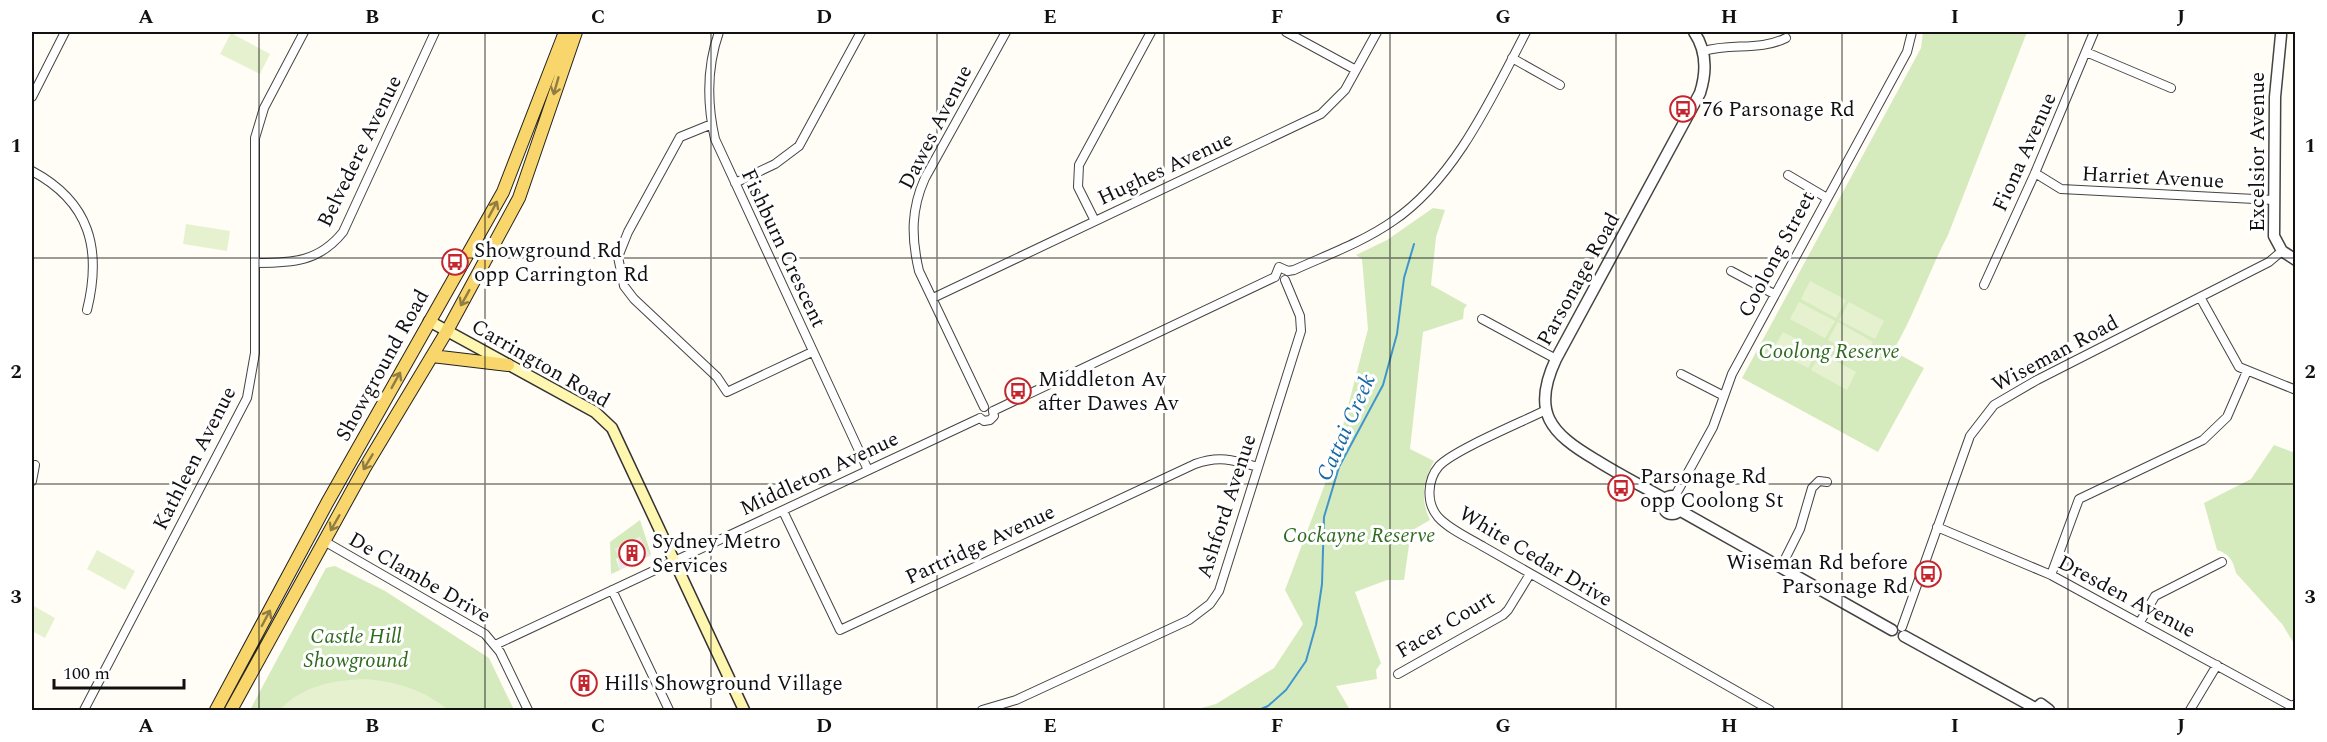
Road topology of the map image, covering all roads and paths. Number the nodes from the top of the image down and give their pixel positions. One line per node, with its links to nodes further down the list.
1 (65, 32): 24 (street)
2 (304, 32): 35 (street, Kathleen Avenue)
3 (435, 32): 35 (street, Belvedere Avenue)
4 (565, 32): 46 (main road, Showground Road, one-way to 4)
5 (576, 32): 47 (main road, Showground Road, one-way to 47)
6 (719, 32): 25 (street, Fishburn Crescent)
7 (861, 32): 29 (street)
8 (1006, 32): 43 (street, Dawes Avenue)
9 (1150, 32): 32 (street)
10 (1286, 32): 21 (street)
11 (1377, 32): 21 (street, Hughes Avenue)
12 (1526, 32): 20 (street)
13 (1694, 32): 18 (street)
14 (1912, 32): 30 (street, Coolong Street)
15 (2094, 32): 19 (street, Fiona Avenue)
16 (2282, 33): 31 (street, Excelsior Avenue)
17 (1786, 38): 18 (street)
18 (1704, 51): 50 (street, Parsonage Road)
19 (2086, 52): 23 (street); 27 (street, Fiona Avenue)
20 (1512, 58): 22 (street); 36 (street)
21 (1356, 70): 32 (street, Hughes Avenue)
22 (1560, 85)
23 (2171, 88)
24 (32, 96)
25 (712, 124): 29 (street, Fishburn Crescent); 48 (street)
26 (32, 171): 44 (street)
27 (2035, 173): 31 (street, Harriet Avenue); 40 (street, Fiona Avenue)
28 (1788, 175): 30 (street)
29 (735, 183): 48 (street, Fishburn Crescent)
30 (1827, 198): 41 (street, Coolong Street)
31 (2274, 200): 33 (street, Excelsior Avenue)
32 (1095, 221): 43 (street, Hughes Avenue)
33 (2282, 251): 34 (street, Excelsior Avenue); 42 (street, Wiseman Road)
34 (2295, 260)
35 (257, 263): 81 (street, Kathleen Avenue)
36 (1288, 271): 38 (street); 39 (street)
37 (1731, 271): 41 (street)
38 (1275, 277): 39 (street); 56 (street)
39 (1285, 280): 59 (street, Ashford Avenue)
40 (1984, 285)
41 (1774, 294): 55 (street, Coolong Street)
42 (2200, 297): 52 (street); 65 (street, Wiseman Road)
43 (933, 298): 56 (street, Dawes Avenue)
44 (87, 310)
45 (1482, 319): 50 (street)
46 (429, 321): 47 (main road, Carrington Road); 66 (main road, Showground Road, one-way to 46)
47 (447, 331): 49 (main road, Showground Road); 51 (main road, Carrington Road)
48 (812, 352): 60 (street, Fishburn Crescent)
49 (432, 356): 51 (main road); 67 (main road, Showground Road, one-way to 67)
50 (1556, 359): 57 (street, Parsonage Road)
51 (508, 365): 68 (main road, Carrington Road)
52 (2247, 372): 54 (street); 72 (street)
53 (1681, 374): 55 (street)
54 (2295, 390)
55 (1724, 396): 63 (street, Coolong Street)
56 (989, 409): 60 (street, Middleton Avenue)
57 (1546, 410): 63 (street); 71 (street, White Cedar Drive)
58 (35, 465): 61 (street)
59 (1258, 467): 64 (street, Partridge Avenue); 87 (street, Ashford Avenue)
60 (868, 470): 64 (street, Middleton Avenue)
61 (32, 481)
62 (1827, 482): 70 (street)
63 (1670, 498): 70 (street)
64 (783, 511): 68 (street, Middleton Avenue)
65 (1937, 527): 72 (street, Dresden Avenue); 75 (street, Wiseman Road)
66 (311, 534): 67 (main road); 82 (main road, Showground Road, one-way to 66)
67 (324, 541): 76 (street, De Clambe Drive); 83 (main road, Showground Road)
68 (674, 561): 73 (street, Middleton Avenue); 86 (main road, Carrington Road)
69 (2222, 562): 74 (street)
70 (1781, 567): 75 (street)
71 (1530, 574): 78 (street, Facer Court); 88 (street, White Cedar Drive)
72 (2051, 575): 74 (street, Dresden Avenue)
73 (612, 590): 76 (street, Middleton Avenue); 85 (street)
74 (2140, 622): 77 (street, Dresden Avenue)
75 (1899, 631): 80 (street)
76 (495, 645): 84 (street, De Clambe Drive)
77 (2217, 665): 79 (street, Dresden Avenue); 90 (street)
78 (1398, 674)
79 (2295, 704)
80 (2035, 709): 89 (street)
81 (84, 711)
82 (216, 711)
83 (231, 711)
84 (528, 711)
85 (669, 711)
86 (744, 711)
87 (982, 711)
88 (1770, 711)
89 (2049, 711)
90 (2190, 711)

